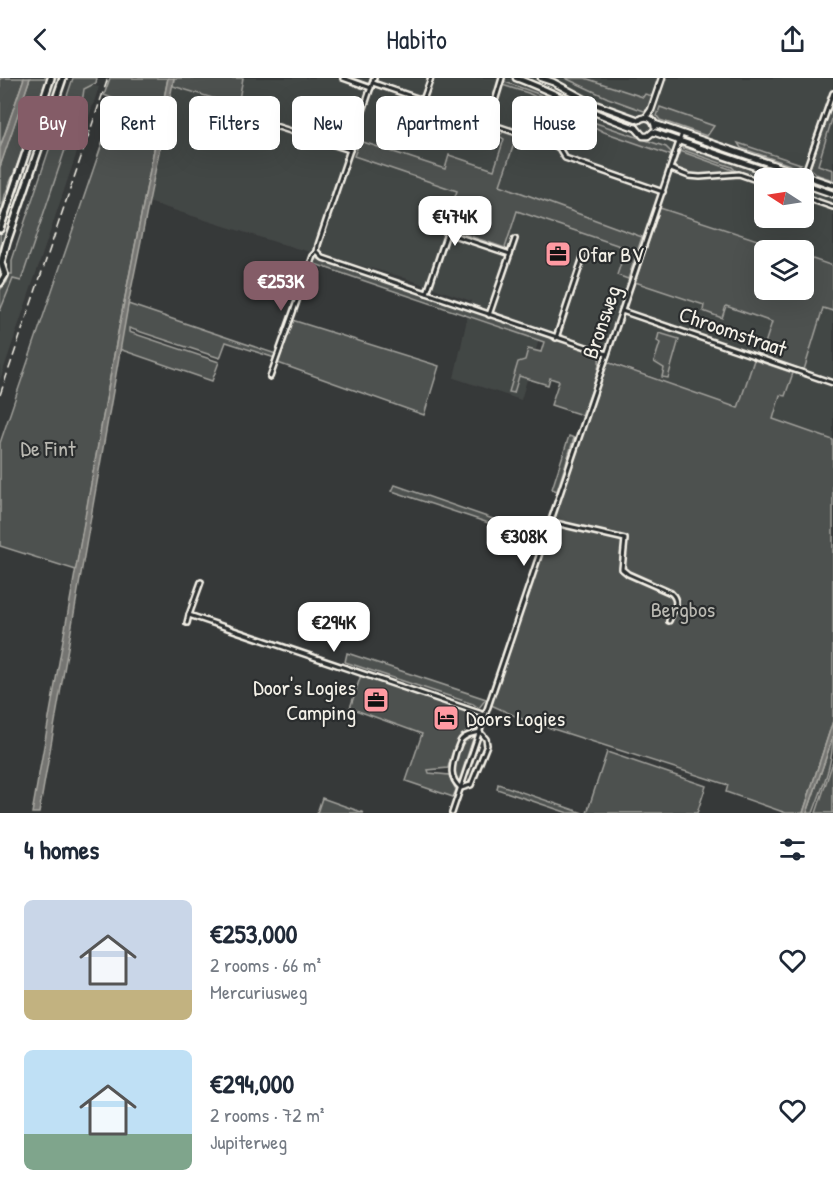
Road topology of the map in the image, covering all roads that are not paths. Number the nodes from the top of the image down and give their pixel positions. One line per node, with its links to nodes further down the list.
1 (51, 78): 32 (main road)
2 (63, 78): 34 (main road)
3 (343, 78): 10 (street)
4 (374, 78): 10 (street)
5 (431, 78): 10 (street)
6 (502, 78): 28 (street)
7 (516, 78): 15 (main road)
8 (541, 78): 13 (main road)
9 (662, 78): 14 (main road)
10 (372, 85): 12 (street)
11 (833, 93): 22 (street)
12 (364, 109)
13 (639, 120): 14 (main road); 15 (main road)
14 (651, 120): 16 (main road); 17 (main road)
15 (636, 128): 16 (main road)
16 (653, 132): 18 (main road)
17 (682, 133): 18 (street, Bronsweg); 21 (main road)
18 (679, 142): 20 (main road); 23 (street, Bronsweg)
19 (350, 150): 35 (street)
20 (758, 168)
21 (779, 168)
22 (807, 168)
23 (670, 169): 24 (street); 28 (street, Bronsweg)
24 (754, 179)
25 (814, 180): 26 (main road)
26 (833, 185)
27 (814, 187): 29 (main road)
28 (663, 192): 43 (street, Bronsweg)
29 (833, 194)
30 (814, 200): 31 (street)
31 (833, 207)
32 (0, 229)
33 (515, 239): 36 (street)
34 (7, 242): 38 (main road); 39 (main road)
35 (317, 252): 42 (street); 47 (street)
36 (510, 254): 42 (street); 44 (street)
37 (584, 254): 45 (street)
38 (0, 256)
39 (2, 268): 40 (main road); 41 (main road)
40 (0, 277)
41 (0, 283)
42 (427, 293): 44 (street)
43 (622, 311): 46 (street, Bronsweg); 48 (street, Chroomstraat)
44 (489, 315): 45 (street)
45 (556, 338): 46 (street)
46 (607, 354): 49 (street, Bronsweg)
47 (270, 376)
48 (833, 383)
49 (551, 522): 52 (street); 54 (street, Bronsweg)
50 (201, 582): 51 (street)
51 (189, 615): 53 (street); 54 (street)
52 (669, 621)
53 (187, 623)
54 (485, 715): 55 (street, Bronsweg)
55 (480, 732): 56 (street, Bronsweg); 56 (street, Bronsweg); 56 (street)
56 (461, 788): 57 (street, Bronsweg)
57 (452, 813)

